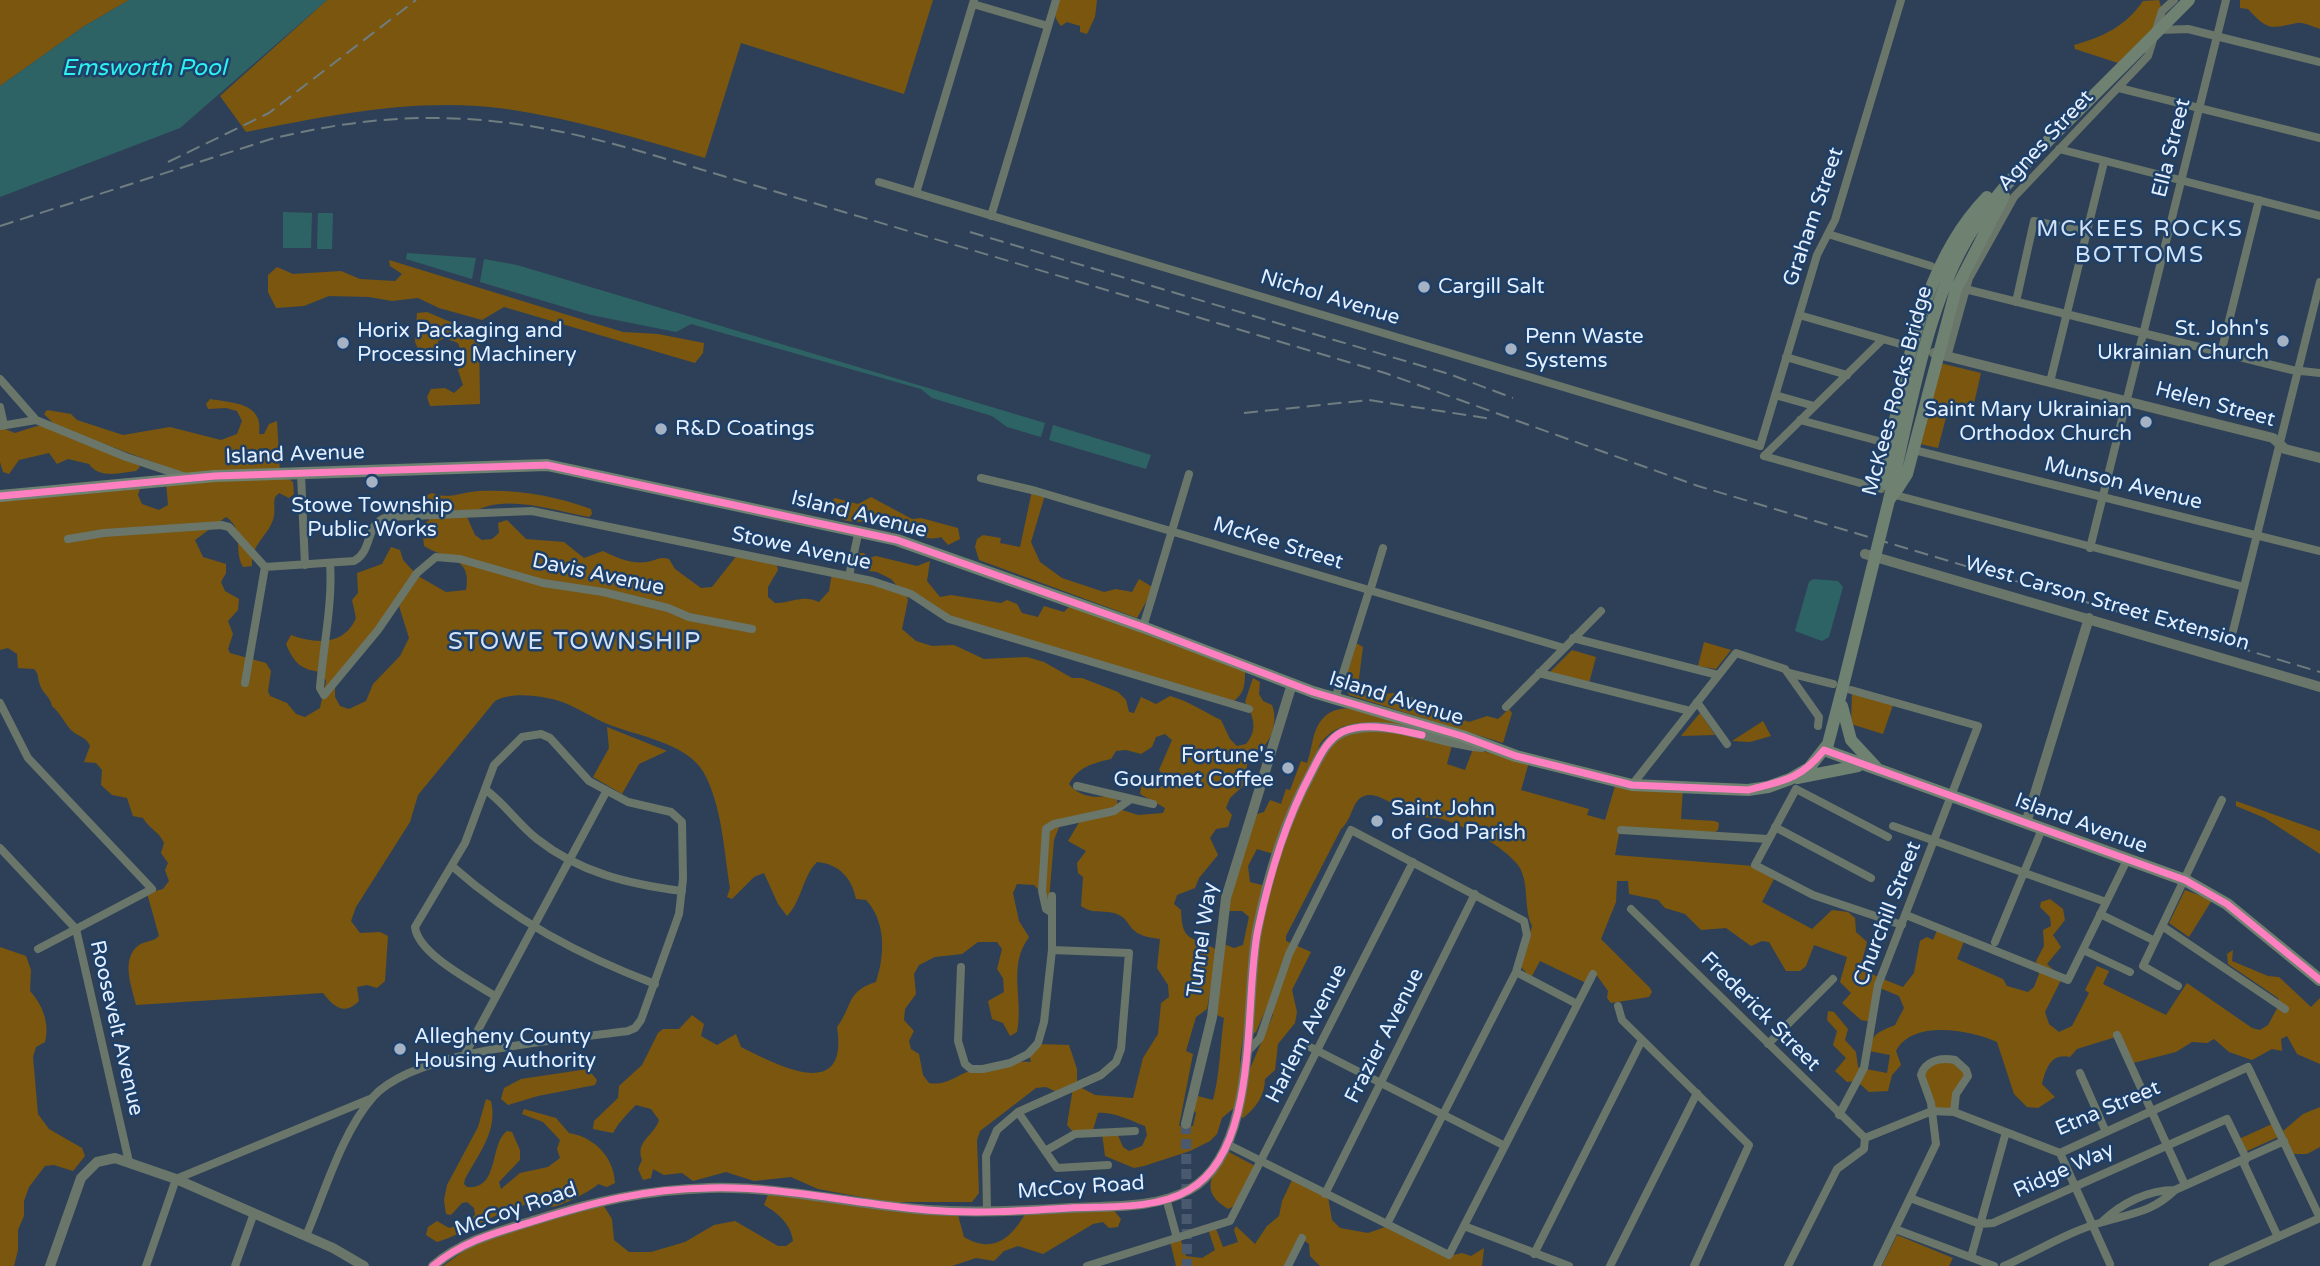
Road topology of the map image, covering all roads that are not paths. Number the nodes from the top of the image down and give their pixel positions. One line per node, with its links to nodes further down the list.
1 (1056, 0): 7 (street)
2 (1900, 0): 24 (street, Graham Street)
3 (2174, 0): 8 (street, Agnes Street)
4 (2189, 0): 14 (main road, bridge)
5 (2226, 0): 9 (street, Ella Street)
6 (973, 2): 7 (street); 19 (street)
7 (1048, 26): 21 (street)
8 (2157, 30): 9 (street); 11 (street, Agnes Street)
9 (2217, 36): 10 (street); 12 (street, Ella Street)
10 (2320, 62)
11 (2119, 88): 12 (street); 14 (street, Agnes Street)
12 (2200, 108): 13 (street); 17 (street, Ella Street)
13 (2320, 138)
14 (2053, 145): 15 (street); 16 (main road); 27 (street, Agnes Street)
15 (2104, 162): 17 (street); 23 (street)
16 (2025, 166): 33 (main road); 35 (main road); 59 (main road, McKees Rocks Bridge)
17 (2182, 181): 20 (street); 31 (street, Ella Street)
18 (879, 182): 19 (street, Nichol Avenue)
19 (916, 194): 21 (street, Nichol Avenue)
20 (2259, 200): 22 (street); 34 (street)
21 (991, 216): 51 (street, Nichol Avenue)
22 (2320, 216)
23 (2087, 232): 28 (street); 29 (street)
24 (1828, 234): 25 (street); 30 (street, Graham Street)
25 (1931, 266)
26 (2319, 287): 37 (street)
27 (1965, 289): 28 (street); 35 (street, Agnes Street)
28 (2016, 302): 29 (street)
29 (2067, 314): 31 (street); 41 (street)
30 (1799, 315): 32 (street); 36 (street, Graham Street)
31 (2144, 333): 34 (street); 43 (street, Ella Street)
32 (1882, 340): 33 (street); 39 (street)
33 (1916, 349): 59 (main road)
34 (2221, 352): 37 (street)
35 (1939, 355): 41 (street, Helen Street); 59 (main road)
36 (1786, 357): 39 (street); 42 (street, Graham Street)
37 (2298, 369): 38 (street); 50 (street)
38 (2320, 373)
39 (1847, 375): 44 (street)
40 (0, 379): 46 (street)
41 (2050, 382): 43 (street, Helen Street)
42 (1775, 395): 44 (street); 51 (street, Graham Street)
43 (2126, 401): 50 (street, Helen Street); 61 (street, Ella Street)
44 (1814, 406): 47 (street)
45 (0, 407): 48 (street)
46 (36, 419): 48 (street); 57 (street)
47 (1800, 420): 49 (street); 53 (street)
48 (2, 425)
49 (1886, 443)
50 (2280, 444): 54 (street, Helen Street); 64 (street)
51 (1760, 446): 53 (street)
52 (1918, 450): 61 (street, Munson Avenue)
53 (1764, 456): 59 (street)
54 (2320, 458)
55 (301, 474): 57 (main road, Island Avenue); 62 (main road, Island Avenue); 71 (street)
56 (1189, 474): 63 (street)
57 (189, 478): 60 (main road, Island Avenue)
58 (981, 478): 63 (street, McKee Street)
59 (1890, 492): 67 (street); 89 (main road, McKees Rocks Bridge, bridge)
60 (0, 496)
61 (2103, 497): 64 (street, Munson Avenue); 67 (street, Ella Street)
62 (859, 530): 73 (street); 78 (main road, Island Avenue)
63 (1172, 531): 75 (street, McKee Street); 78 (street)
64 (2257, 536): 68 (street, Munson Avenue); 74 (street)
65 (68, 539): 72 (street)
66 (1383, 548): 75 (street)
67 (2090, 548): 74 (street)
68 (2320, 551)
69 (1865, 554): 77 (street, West Carson Street Extension)
70 (330, 564): 71 (street); 73 (street, Stowe Avenue); 79 (street, Davis Avenue)
71 (305, 565): 72 (street)
72 (265, 567): 86 (street)
73 (849, 576): 94 (street, Stowe Avenue)
74 (2244, 587): 80 (street)
75 (1370, 591): 82 (street, McKee Street); 90 (street)
76 (1601, 611): 81 (street)
77 (2089, 618): 88 (street, West Carson Street Extension); 113 (street)
78 (1143, 627): 87 (main road, Island Avenue)
79 (752, 629)
80 (2233, 631)
81 (1573, 638): 82 (street); 85 (street)
82 (1564, 648): 83 (street)
83 (1539, 673): 93 (street); 95 (street)
84 (1789, 673): 85 (street); 89 (street); 96 (street)
85 (1718, 675): 91 (street)
86 (245, 683)
87 (1292, 684): 90 (main road, Island Avenue); 175 (street, Tunnel Way)
88 (2320, 687)
89 (1842, 690): 99 (main road, McKees Rocks Bridge); 102 (main road); 109 (street, Churchill Street)
90 (1335, 699): 98 (main road, Island Avenue)
91 (1697, 702): 95 (street); 97 (street)
92 (0, 703): 140 (street)
93 (1506, 707)
94 (1249, 709)
95 (1690, 711): 104 (street)
96 (1818, 726)
97 (1727, 744)
98 (1484, 747): 104 (main road, Island Avenue); 162 (street, McCoy Road)
99 (1824, 750): 100 (main road, Island Avenue); 101 (main road, Island Avenue)
100 (1811, 764): 103 (main road, Island Avenue); 106 (main road, Island Avenue)
101 (1866, 767): 102 (main road, Island Avenue); 103 (main road)
102 (1885, 774): 109 (main road, Island Avenue)
103 (1793, 784): 106 (main road, Island Avenue); 115 (street); 118 (street)
104 (1632, 785): 106 (main road, Island Avenue)
105 (1077, 786): 110 (street)
106 (1760, 787)
107 (486, 790): 108 (street); 122 (street); 125 (street)
108 (606, 792): 122 (street); 129 (street)
109 (1952, 797): 113 (main road, Island Avenue); 120 (street, Churchill Street)
110 (1131, 799): 112 (street); 134 (street)
111 (2222, 800): 128 (street)
112 (1153, 804)
113 (2026, 823): 116 (main road, Island Avenue)
114 (1892, 826): 120 (street)
115 (1775, 827): 119 (street); 127 (street)
116 (2042, 829): 123 (main road, Island Avenue); 126 (street)
117 (1621, 830): 119 (street)
118 (1888, 837)
119 (1769, 839): 137 (street)
120 (1935, 841): 126 (street); 136 (street, Churchill Street)
121 (0, 848): 140 (street, Roosevelt Avenue)
122 (569, 859): 129 (street); 139 (street)
123 (2126, 860): 128 (main road, Island Avenue); 132 (street)
124 (1413, 862): 130 (street); 162 (street); 163 (street, Harlem Avenue)
125 (452, 866): 139 (street); 154 (street)
126 (2025, 873): 132 (street); 142 (street)
127 (1871, 878)
128 (2185, 880): 138 (street); 150 (main road, Island Avenue)
129 (682, 891): 152 (street)
130 (1475, 894): 147 (street); 166 (street, Frazier Avenue)
131 (1052, 896): 134 (street)
132 (2106, 902): 135 (street)
133 (1631, 909): 160 (street, Frederick Street)
134 (1052, 913): 144 (street)
135 (2100, 914): 141 (street); 145 (street)
136 (1906, 915): 137 (street, Churchill Street); 145 (street)
137 (1902, 925): 174 (street, Churchill Street)
138 (2162, 926): 141 (street); 157 (street)
139 (532, 928): 152 (street); 154 (street)
140 (76, 929): 143 (street); 187 (street, Roosevelt Avenue)
141 (2155, 940): 153 (street)
142 (1995, 942)
143 (38, 949)
144 (1052, 950): 146 (street); 171 (street)
145 (2083, 950): 148 (street)
146 (961, 967)
147 (1516, 972): 155 (street); 173 (street)
148 (2130, 972)
149 (1593, 974): 155 (street)
150 (2319, 977)
151 (1833, 978): 160 (street)
152 (655, 984): 164 (street)
153 (2178, 986)
154 (495, 996): 164 (street)
155 (1577, 1004): 183 (street)
156 (1618, 1006): 159 (street)
157 (2285, 1009)
158 (2117, 1035): 169 (street)
159 (1642, 1040): 167 (street); 208 (street)
160 (1768, 1044): 174 (street, Frederick Street)
161 (1308, 1046): 163 (street)
162 (1248, 1051): 181 (street, McCoy Road)
163 (1318, 1051): 166 (street); 188 (street, Harlem Avenue)
164 (464, 1056): 168 (street)
165 (2080, 1073): 178 (street)
166 (1381, 1083): 173 (street); 193 (street, Frazier Avenue)
167 (1697, 1093): 219 (street); 220 (street)
168 (372, 1098): 190 (street); 204 (street)
169 (2151, 1110): 178 (street, Etna Street); 180 (street, Etna Street); 182 (street)
170 (1932, 1111): 172 (street, Etna Street); 172 (street); 179 (street, Etna Street); 195 (street)
171 (1018, 1112): 184 (street); 196 (street)
172 (1954, 1112): 177 (street, Etna Street)
173 (1443, 1115): 183 (street); 199 (street)
174 (1839, 1115): 179 (street, Frederick Street)
175 (1186, 1124)
176 (1135, 1131): 184 (street)
177 (2006, 1132): 185 (street, Etna Street); 200 (street)
178 (2106, 1132): 185 (street, Etna Street)
179 (1866, 1138): 221 (street)
180 (2284, 1140): 186 (street); 198 (street)
181 (1229, 1145): 188 (street); 194 (street, McCoy Road)
182 (2166, 1145): 186 (street, Ridge Way); 191 (street); 192 (street, Ridge Way)
183 (1505, 1146): 201 (street)
184 (1045, 1151): 189 (street)
185 (2060, 1153): 192 (street)
186 (2245, 1161): 191 (street); 205 (street)
187 (129, 1162): 190 (street); 211 (street)
188 (1262, 1162): 193 (street); 206 (street, Harlem Avenue)
189 (1108, 1166)
190 (176, 1179): 197 (street); 212 (street)
191 (2185, 1185): 202 (street)
192 (2074, 1186): 200 (street, Ridge Way); 202 (street)
193 (1325, 1194): 199 (street)
194 (1166, 1198): 196 (street, McCoy Road); 206 (street)
195 (1910, 1198): 200 (street); 203 (street)
196 (987, 1212): 215 (street, McCoy Road)
197 (254, 1213): 204 (street); 213 (street)
198 (2320, 1218): 205 (street)
199 (1387, 1224): 201 (street)
200 (1980, 1224): 209 (street)
201 (1464, 1226): 208 (street)
202 (2093, 1226): 210 (street); 224 (street)
203 (1895, 1229): 209 (street); 222 (street)
204 (306, 1236): 214 (street)
205 (2278, 1237): 225 (street)
206 (1177, 1238): 216 (street)
207 (1303, 1238): 217 (street)
208 (1534, 1254): 218 (street)
209 (1971, 1257): 223 (street)
210 (2110, 1264)
211 (50, 1266)
212 (146, 1266)
213 (235, 1266)
214 (364, 1266)
215 (433, 1266)
216 (1087, 1266)
217 (1288, 1266)
218 (1569, 1266)
219 (1610, 1266)
220 (1694, 1266)
221 (1788, 1266)
222 (1877, 1266)
223 (1994, 1266)
224 (2004, 1266)
225 (2213, 1266)

